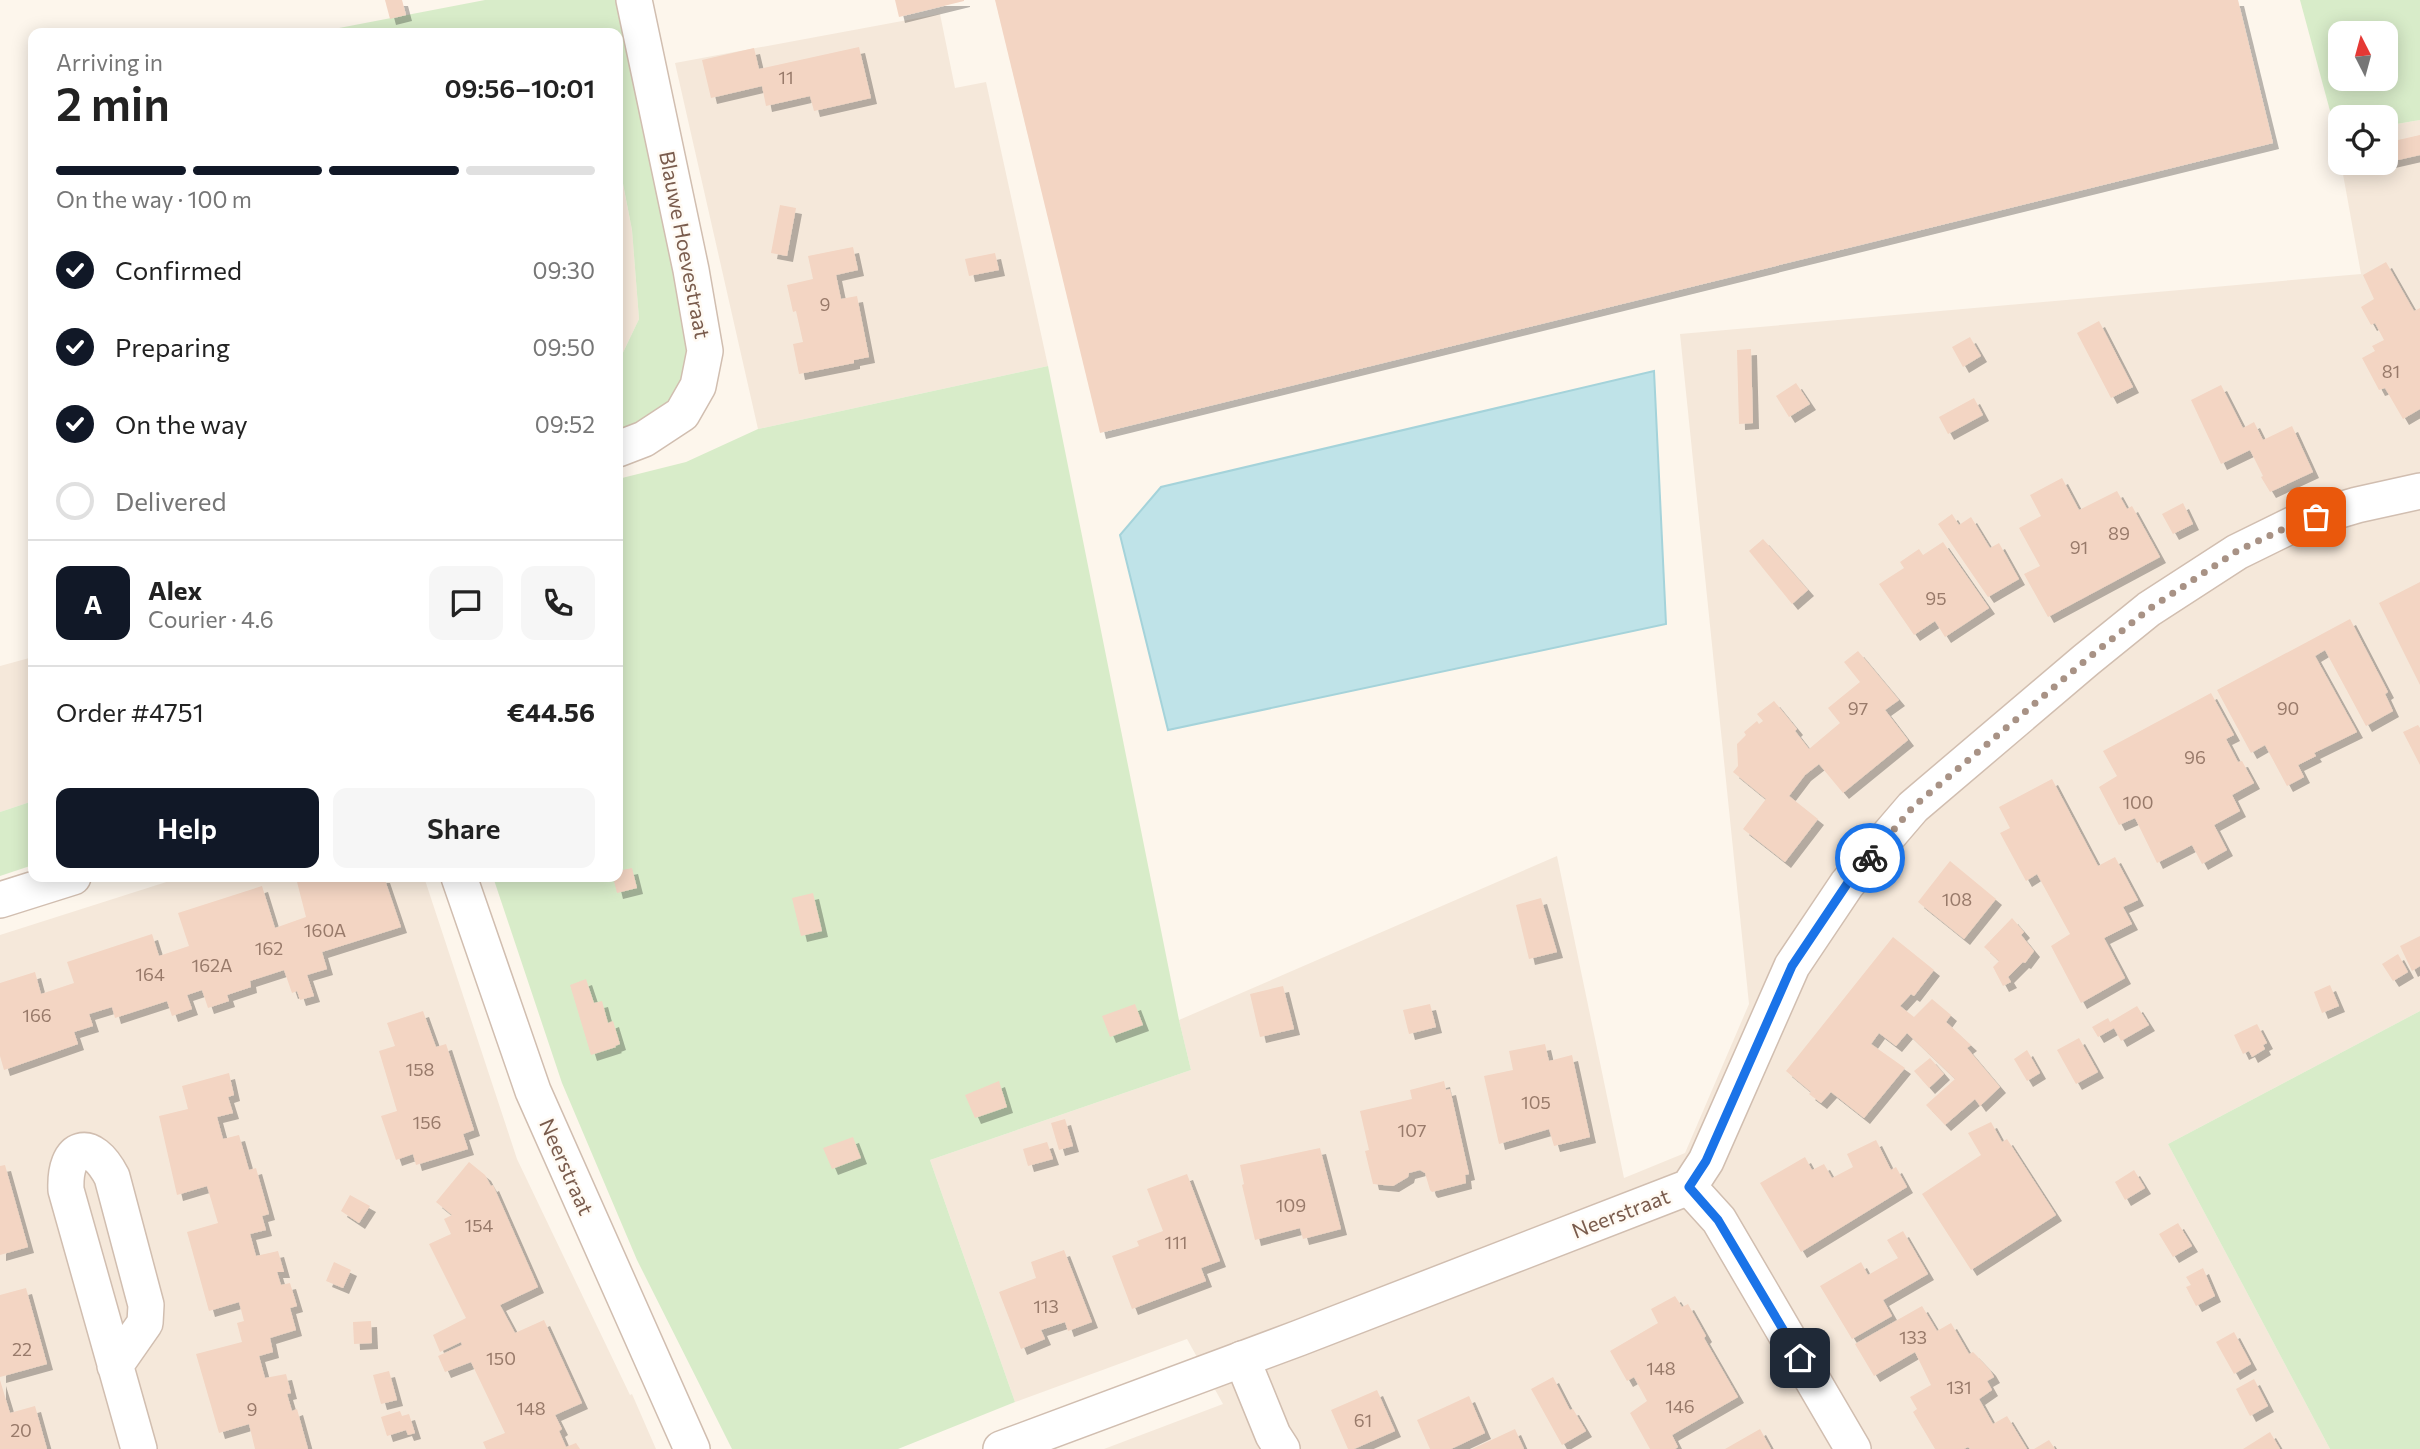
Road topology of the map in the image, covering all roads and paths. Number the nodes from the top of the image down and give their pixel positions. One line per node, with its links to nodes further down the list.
1 (634, 0): 2 (street, Blauwe Hoevestraat)
2 (623, 447)
3 (2420, 491): 7 (street, Neerstraat)
4 (57, 882): 6 (street)
5 (461, 882): 11 (street, Neerstraat)
6 (0, 900)
7 (1689, 1187): 8 (street, Neerstraat); 14 (street)
8 (1242, 1359): 12 (street, Neerstraat); 13 (street)
9 (115, 1366): 9 (street); 10 (street)
10 (139, 1449)
11 (692, 1449)
12 (1001, 1449)
13 (1282, 1449)
14 (1853, 1449)

